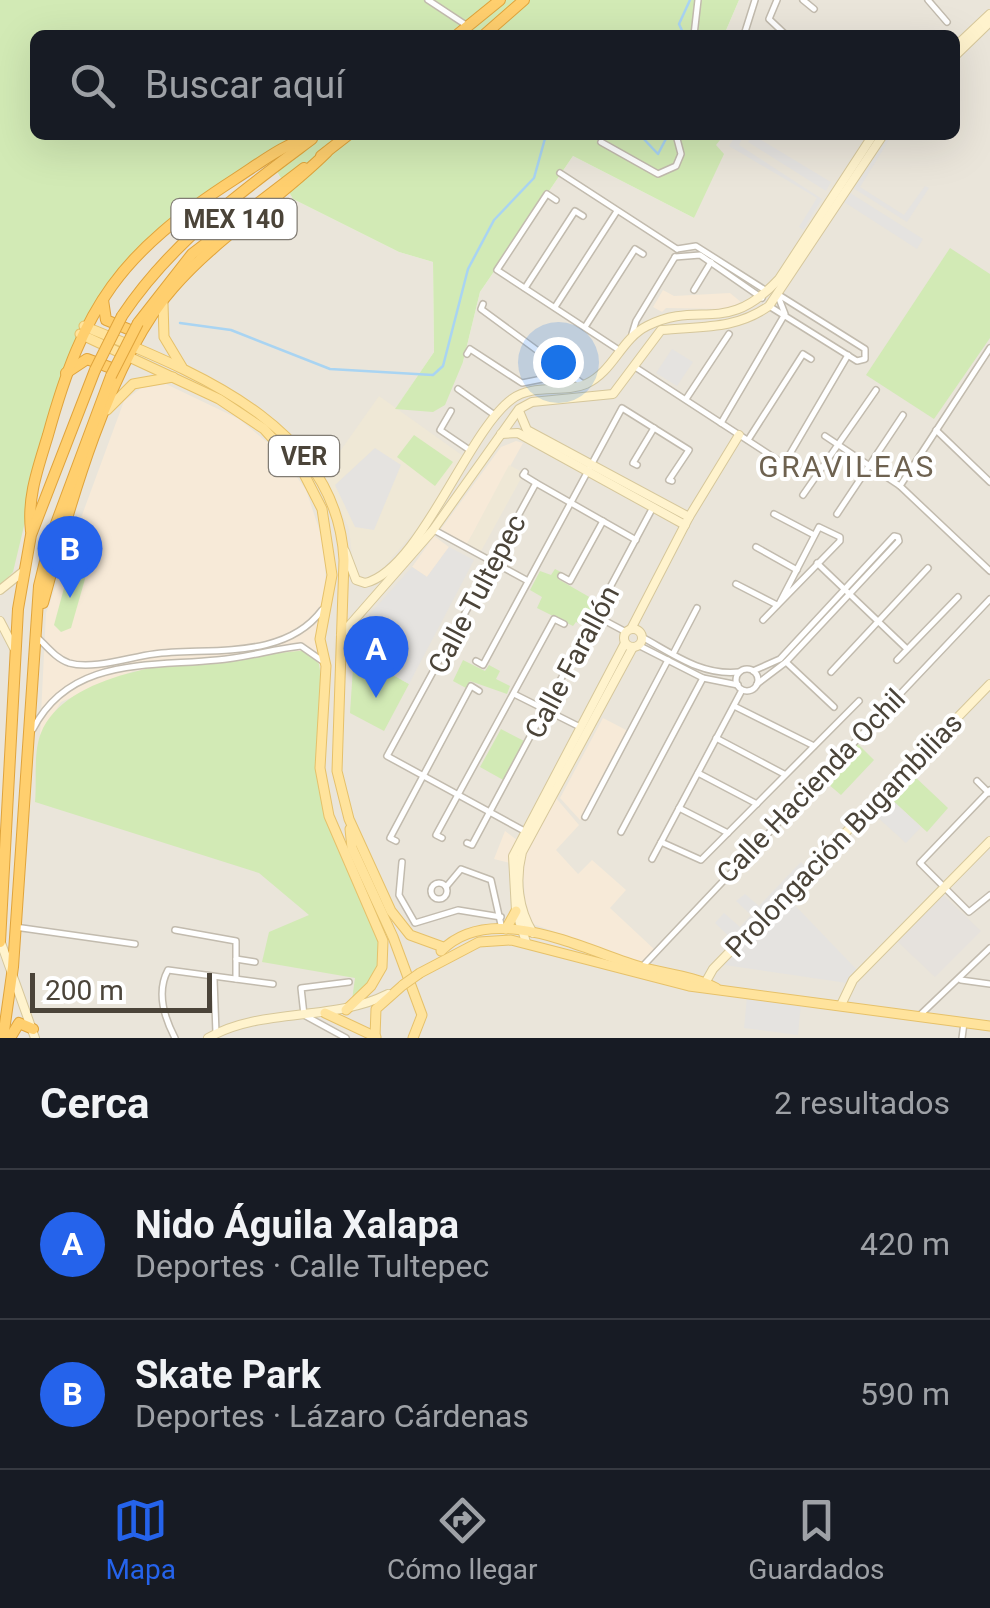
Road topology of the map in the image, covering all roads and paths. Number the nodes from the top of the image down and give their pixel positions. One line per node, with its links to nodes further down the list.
1 (428, 0): 13 (street)
2 (500, 0): 13 (highway)
3 (524, 0): 15 (highway)
4 (698, 0): 16 (street)
5 (755, 0): 17 (street)
6 (777, 0): 18 (street)
7 (803, 0): 9 (street)
8 (928, 0): 11 (street)
9 (814, 9)
10 (990, 14): 19 (street)
11 (947, 22)
12 (990, 22): 20 (street)
13 (468, 27): 14 (highway)
14 (464, 30)
15 (490, 30)
16 (695, 30)
17 (746, 30)
18 (781, 30)
19 (960, 42)
20 (960, 51)
21 (302, 140): 38 (highway)
22 (310, 140): 101 (highway, MEX 140, bridge)
23 (342, 140): 28 (highway, MEX 140)
24 (677, 140): 27 (street)
25 (869, 140): 39 (street)
26 (880, 140): 40 (street)
27 (601, 142)
28 (327, 152): 41 (highway); 47 (highway, MEX 140)
29 (560, 173): 31 (street)
30 (556, 200): 36 (street)
31 (617, 211): 33 (street); 44 (street)
32 (583, 216): 36 (street)
33 (676, 253): 35 (street); 39 (street); 50 (street)
34 (643, 254): 46 (street)
35 (711, 262): 37 (street); 39 (street)
36 (525, 288): 44 (street)
37 (694, 290)
38 (103, 294): 47 (highway); 48 (highway)
39 (764, 295): 50 (street)
40 (779, 295): 43 (street); 45 (street); 55 (street)
41 (164, 298): 47 (highway); 59 (main road)
42 (483, 304): 60 (street)
43 (769, 306): 45 (street); 58 (street)
44 (555, 308): 46 (street)
45 (785, 314): 55 (street); 75 (street)
46 (586, 327): 52 (street)
47 (139, 329): 53 (highway); 62 (highway, MEX 140, bridge)
48 (82, 330): 53 (main road); 61 (highway)
49 (729, 334): 67 (street)
50 (632, 336): 52 (street)
51 (990, 348): 77 (street)
52 (620, 349): 57 (street); 58 (street)
53 (130, 350): 59 (main road); 62 (highway); 63 (main road)
54 (467, 354): 60 (street)
55 (848, 356): 80 (street)
56 (811, 360): 80 (street)
57 (612, 362): 58 (street); 64 (street)
58 (635, 367): 67 (street); 69 (street)
59 (184, 369): 97 (main road, VER)
60 (572, 373): 64 (street)
61 (64, 375): 62 (highway); 101 (highway)
62 (115, 377): 70 (highway); 128 (highway, MEX 140)
63 (174, 377): 70 (main road); 94 (main road, VER)
64 (584, 385): 68 (street)
65 (458, 390): 73 (street)
66 (876, 390): 81 (street)
67 (686, 399): 75 (street)
68 (503, 406): 73 (street); 74 (street)
69 (519, 409): 74 (street); 85 (street)
70 (107, 410): 128 (highway)
71 (451, 411): 82 (street)
72 (903, 415): 84 (street)
73 (496, 416): 82 (street)
74 (510, 421): 78 (street)
75 (721, 423): 80 (street)
76 (654, 428): 83 (street); 85 (street); 87 (street)
77 (936, 430): 88 (street); 90 (street)
78 (501, 434): 85 (street); 100 (street)
79 (824, 436): 81 (street)
80 (744, 438): 99 (street)
81 (839, 445): 84 (street); 91 (street)
82 (473, 452): 100 (street)
83 (637, 464)
84 (870, 465): 90 (street); 96 (street)
85 (588, 470): 92 (street); 93 (street); 99 (street)
86 (525, 472): 89 (street)
87 (672, 481)
88 (990, 482)
89 (536, 483): 92 (street); 107 (street, Calle Tultepec)
90 (900, 486): 112 (street)
91 (803, 495)
92 (570, 502): 98 (street); 114 (street)
93 (652, 509): 99 (street); 104 (street, Calle Farallón)
94 (322, 510): 97 (main road); 120 (main road, VER)
95 (774, 514): 102 (street)
96 (837, 514)
97 (337, 518): 105 (main road, VER)
98 (603, 521): 104 (street); 113 (street)
99 (687, 521): 130 (street)
100 (429, 528): 103 (street); 107 (street)
101 (32, 535): 110 (highway, MEX 140)
102 (814, 535): 108 (street); 111 (street)
103 (419, 539): 105 (street); 131 (street)
104 (636, 540): 123 (street, Calle Farallón)
105 (344, 547): 131 (main road, VER)
106 (756, 548): 111 (street)
107 (494, 563): 114 (street); 164 (street, Calle Tultepec)
108 (817, 563): 117 (street); 121 (street)
109 (928, 568): 127 (street)
110 (25, 570): 116 (street); 136 (highway, MEX 140)
111 (796, 570): 121 (street)
112 (990, 571)
113 (561, 576)
114 (528, 581): 139 (street)
115 (736, 584): 121 (street)
116 (0, 590)
117 (847, 592): 117 (street); 127 (street); 134 (street)
118 (958, 597): 135 (street)
119 (990, 599): 202 (street, Calle Hacienda Ochil)
120 (330, 600): 124 (main road, VER); 132 (street)
121 (778, 604): 125 (street)
122 (697, 608): 137 (street)
123 (596, 616): 130 (street); 157 (street, Calle Farallón)
124 (324, 619): 131 (main road); 142 (main road, VER)
125 (763, 620)
126 (0, 621): 136 (street)
127 (878, 621): 135 (street); 145 (street)
128 (37, 622): 132 (highway, MEX 140)
129 (564, 624): 152 (street)
130 (628, 631): 133 (street); 133 (street)
131 (342, 635): 156 (main road, VER)
132 (36, 637): 159 (highway, MEX 140)
133 (635, 643): 137 (street); 158 (street); 174 (street)
134 (800, 643): 140 (street); 143 (street)
135 (907, 649): 138 (street)
136 (16, 652): 194 (highway, MEX 140)
137 (671, 657): 141 (street); 171 (street)
138 (897, 660)
139 (476, 661)
140 (786, 662): 147 (street); 155 (street)
141 (686, 665): 144 (street); 146 (street)
142 (326, 666): 150 (main road, VER); 159 (street)
143 (753, 671): 144 (street); 147 (street)
144 (739, 672): 149 (street)
145 (831, 672)
146 (703, 678): 149 (street); 173 (street)
147 (757, 684): 149 (street)
148 (990, 684): 209 (street, Prolongación Bugambilias)
149 (740, 688): 154 (street)
150 (324, 690): 156 (main road); 183 (main road, VER)
151 (479, 691): 164 (street)
152 (514, 694): 157 (street); 167 (street)
153 (859, 701): 161 (street)
154 (734, 706): 160 (street); 161 (street)
155 (834, 706)
156 (338, 709): 172 (main road, VER)
157 (546, 710): 158 (street); 170 (street, Calle Farallón)
158 (580, 727): 174 (street)
159 (30, 735): 189 (highway, MEX 140)
160 (716, 738): 162 (street); 163 (street)
161 (814, 746): 163 (street)
162 (698, 773): 168 (street); 169 (street)
163 (786, 775): 168 (street)
164 (422, 777): 167 (street); 177 (street)
165 (977, 780): 166 (street)
166 (989, 792): 185 (street)
167 (458, 796): 170 (street); 176 (street)
168 (756, 804): 175 (street)
169 (679, 808): 175 (street); 180 (street)
170 (490, 814): 174 (street); 179 (street, Calle Farallón)
171 (585, 817)
172 (350, 820): 183 (main road); 196 (main road)
173 (621, 832)
174 (527, 833): 187 (street); 192 (street)
175 (728, 833): 180 (street)
176 (442, 838)
177 (396, 841)
178 (990, 841): 185 (street)
179 (468, 842)
180 (661, 842): 181 (street)
181 (652, 858)
182 (402, 862): 188 (street)
183 (359, 878): 212 (main road); 224 (main road)
184 (446, 887): 188 (street)
185 (944, 888): 186 (street); 211 (street)
186 (990, 894)
187 (516, 911): 190 (main road); 192 (street)
188 (500, 917): 190 (street)
189 (15, 927): 195 (street); 201 (highway, MEX 140)
190 (504, 929): 192 (main road); 193 (main road)
191 (175, 930): 198 (street)
192 (528, 935): 193 (main road); 202 (main road)
193 (477, 937): 196 (main road); 200 (main road)
194 (0, 942): 201 (street)
195 (134, 944)
196 (443, 947): 200 (main road)
197 (990, 948): 205 (street)
198 (236, 959): 199 (street); 204 (street)
199 (255, 962)
200 (436, 962): 210 (main road, bridge)
201 (13, 967): 218 (street); 220 (highway, MEX 140)
202 (638, 971): 209 (main road)
203 (214, 979): 204 (street); 219 (street); 221 (street)
204 (236, 980): 207 (street)
205 (960, 980): 208 (street); 215 (street)
206 (349, 982): 214 (street)
207 (274, 984)
208 (990, 984)
209 (704, 986): 211 (main road)
210 (388, 994): 212 (street); 223 (main road)
211 (841, 1005): 215 (main road)
212 (346, 1010): 213 (street)
213 (325, 1013): 214 (street); 223 (main road)
214 (304, 1015): 219 (street); 222 (street)
215 (918, 1016): 216 (main road)
216 (964, 1023): 217 (main road); 225 (street)
217 (990, 1026)
218 (34, 1034): 220 (highway)
219 (212, 1036)
220 (7, 1038)
221 (176, 1038)
222 (346, 1038)
223 (376, 1038)
224 (412, 1038)
225 (962, 1038)

